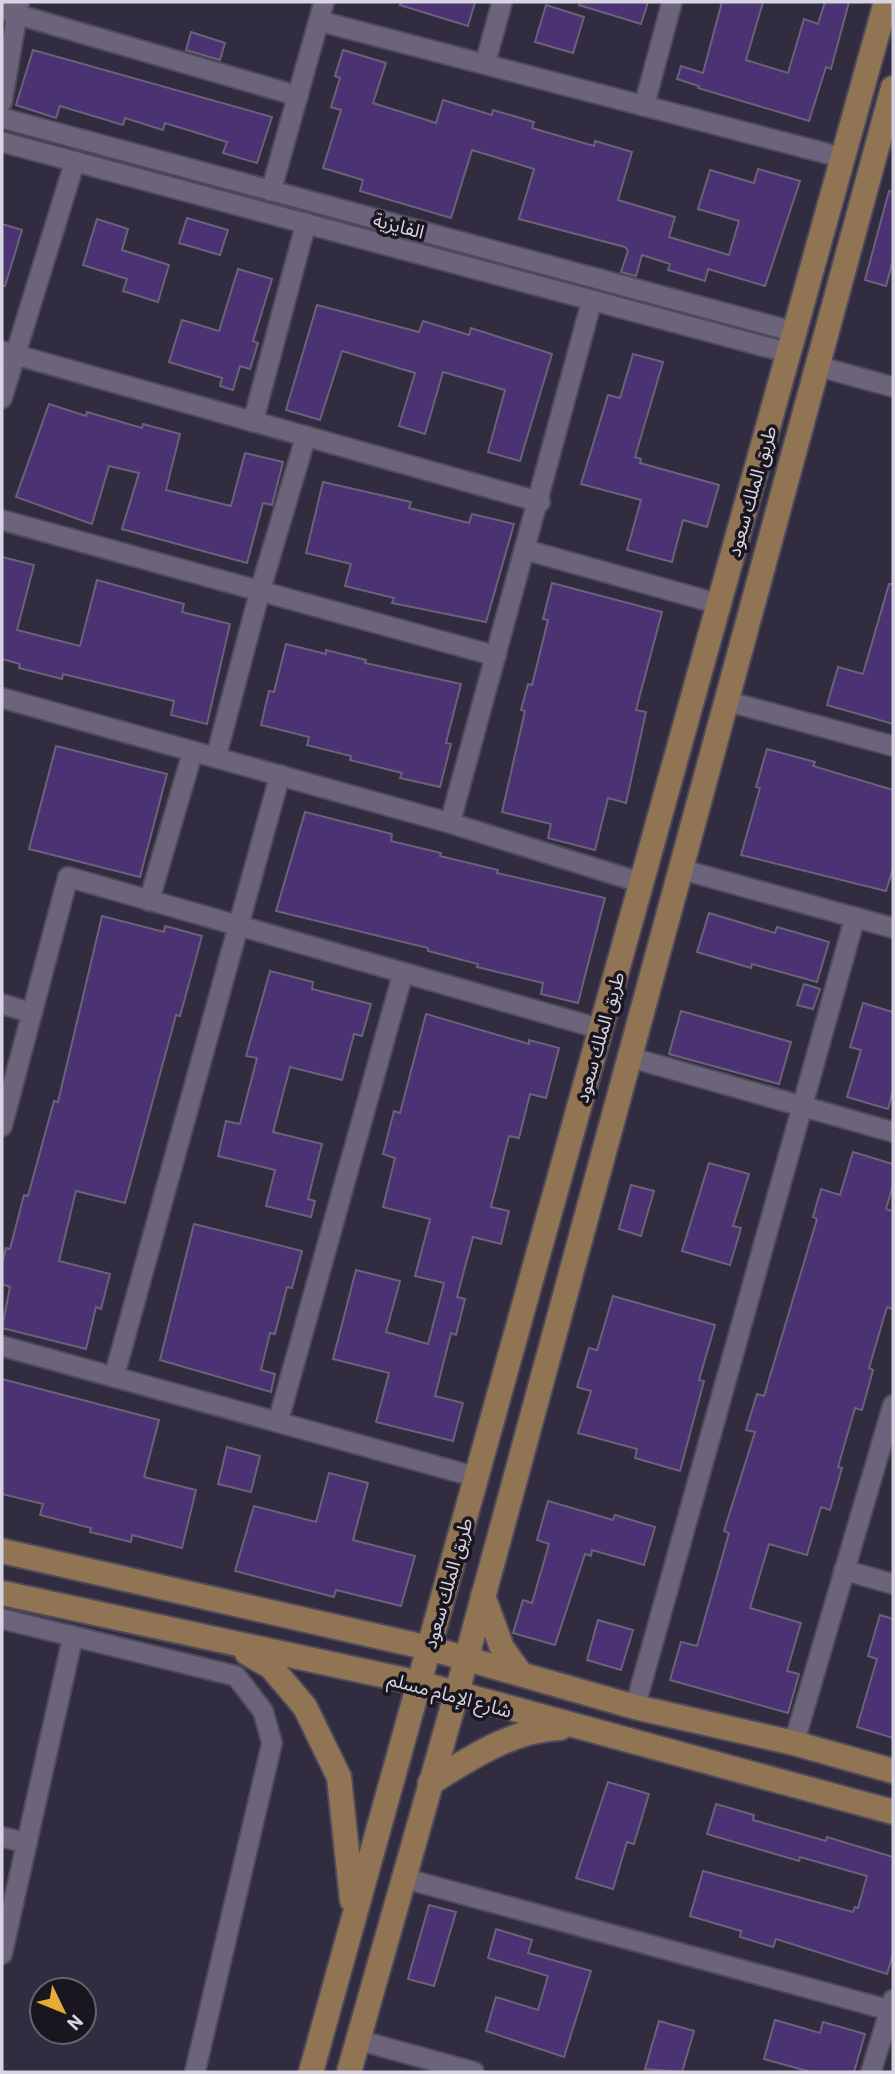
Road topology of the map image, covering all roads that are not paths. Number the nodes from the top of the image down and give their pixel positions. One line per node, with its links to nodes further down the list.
1 (324, 2): 6 (street)
2 (502, 2): 7 (street)
3 (672, 2): 11 (street)
4 (886, 2): 14 (main road, طريق الملك سعود)
5 (12, 9): 9 (street); 10 (street)
6 (319, 21): 7 (street); 9 (street)
7 (485, 64): 11 (street)
8 (893, 88): 21 (main road, طريق الملك سعود)
9 (298, 96): 16 (street)
10 (2, 102)
11 (644, 106): 14 (street)
12 (2, 118): 16 (street, الفايزية)
13 (2, 142): 15 (street, الفايزية)
14 (844, 158): 19 (main road, طريق الملك سعود)
15 (75, 161): 17 (street, الفايزية); 20 (street)
16 (271, 191): 19 (street, الفايزية)
17 (306, 223): 18 (street, الفايزية); 24 (street)
18 (592, 300): 19 (street, الفايزية); 26 (street)
19 (792, 342): 30 (main road, طريق الملك سعود)
20 (8, 352): 23 (street); 24 (street)
21 (817, 366): 22 (street); 33 (main road, طريق الملك سعود)
22 (893, 387)
23 (2, 398)
24 (253, 422): 25 (street)
25 (306, 436): 26 (street); 29 (street)
26 (540, 502): 28 (street)
27 (2, 520): 29 (street)
28 (526, 550): 30 (street); 31 (street)
29 (260, 591): 31 (street); 36 (street)
30 (719, 604): 40 (main road, طريق الملك سعود)
31 (496, 656): 38 (street)
32 (2, 698): 35 (street)
33 (726, 701): 34 (street); 39 (main road, طريق الملك سعود)
34 (893, 746)
35 (193, 751): 36 (street); 41 (street)
36 (216, 757): 37 (street)
37 (280, 775): 38 (street); 43 (street)
38 (450, 823): 40 (street)
39 (680, 869): 42 (street); 49 (main road, طريق الملك سعود)
40 (642, 883): 48 (main road, طريق الملك سعود)
41 (149, 901): 43 (street); 47 (street)
42 (855, 917): 44 (street); 50 (street)
43 (239, 926): 45 (street); 54 (street)
44 (893, 928)
45 (403, 973): 48 (street); 56 (street)
46 (2, 1004): 47 (street)
47 (32, 1013): 51 (street)
48 (601, 1029): 57 (main road, طريق الملك سعود)
49 (629, 1057): 50 (street); 64 (main road, طريق الملك سعود)
50 (802, 1106): 52 (street); 73 (street)
51 (2, 1126)
52 (893, 1132)
53 (2, 1346): 54 (street)
54 (114, 1377): 56 (street)
55 (893, 1407): 61 (street)
56 (278, 1422): 57 (street)
57 (476, 1477): 68 (main road, طريق الملك سعود)
58 (2, 1544): 60 (street)
59 (2, 1551): 60 (main road, شارع الإمام مسلم)
60 (38, 1560): 68 (main road, شارع الإمام مسلم)
61 (845, 1570): 62 (street); 75 (street)
62 (893, 1584)
63 (2, 1593): 67 (main road, شارع الإمام مسلم)
64 (483, 1596): 69 (main road, طريق الملك سعود); 70 (main road)
65 (2, 1619): 66 (street)
66 (73, 1636): 80 (street); 86 (street)
67 (231, 1645): 71 (main road, شارع الإمام مسلم); 82 (main road)
68 (429, 1648): 69 (main road, شارع الإمام مسلم); 71 (main road, طريق الملك سعود)
69 (466, 1660): 70 (main road, شارع الإمام مسلم); 72 (main road, طريق الملك سعود)
70 (520, 1673): 73 (main road, شارع الإمام مسلم)
71 (419, 1683): 72 (main road, شارع الإمام مسلم); 82 (main road, طريق الملك سعود)
72 (454, 1695): 74 (main road, شارع الإمام مسلم); 77 (main road, طريق الملك سعود)
73 (635, 1707): 75 (main road, شارع الإمام مسلم)
74 (576, 1728): 77 (main road); 78 (main road, شارع الإمام مسلم)
75 (794, 1743): 76 (main road, شارع الإمام مسلم)
76 (893, 1771)
77 (430, 1783): 81 (main road, طريق الملك سعود)
78 (893, 1812)
79 (2, 1837): 80 (street)
80 (27, 1843): 83 (street)
81 (404, 1878): 84 (street); 85 (main road, طريق الملك سعود)
82 (353, 1919): 87 (main road, طريق الملك سعود)
83 (2, 1954)
84 (892, 2006): 90 (street)
85 (358, 2040): 88 (main road, طريق الملك سعود); 89 (street)
86 (195, 2072)
87 (310, 2072)
88 (349, 2072)
89 (474, 2072)
90 (871, 2072)

